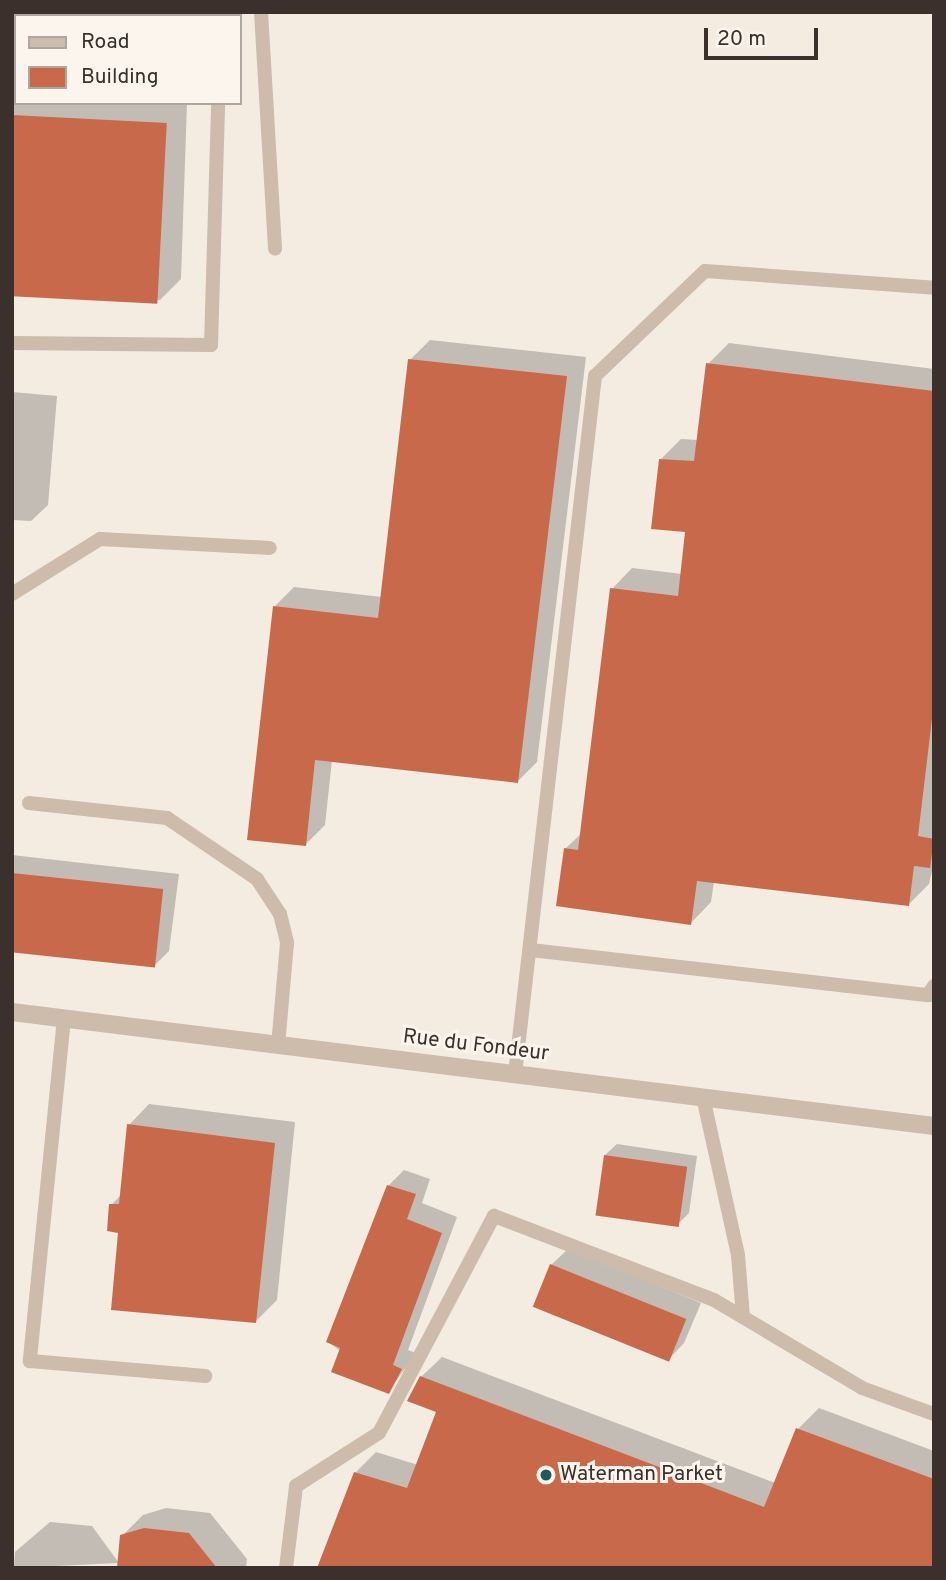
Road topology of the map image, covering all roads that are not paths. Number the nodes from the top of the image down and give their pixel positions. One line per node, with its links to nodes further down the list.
1 (261, 12): 3 (lane)
2 (218, 105): 5 (lane)
3 (275, 249)
4 (934, 288): 9 (lane)
5 (12, 343)
6 (270, 548): 7 (lane)
7 (12, 594)
8 (29, 803): 13 (lane)
9 (531, 950): 10 (lane); 14 (lane)
10 (934, 986)
11 (12, 1012): 12 (street, Rue du Fondeur)
12 (64, 1018): 13 (street, Rue du Fondeur); 18 (lane)
13 (278, 1045): 14 (street, Rue du Fondeur)
14 (515, 1074): 15 (street, Rue du Fondeur)
15 (703, 1097): 16 (street, Rue du Fondeur); 17 (lane)
16 (934, 1126)
17 (743, 1317): 19 (lane); 20 (lane)
18 (205, 1376)
19 (934, 1414)
20 (286, 1568)

